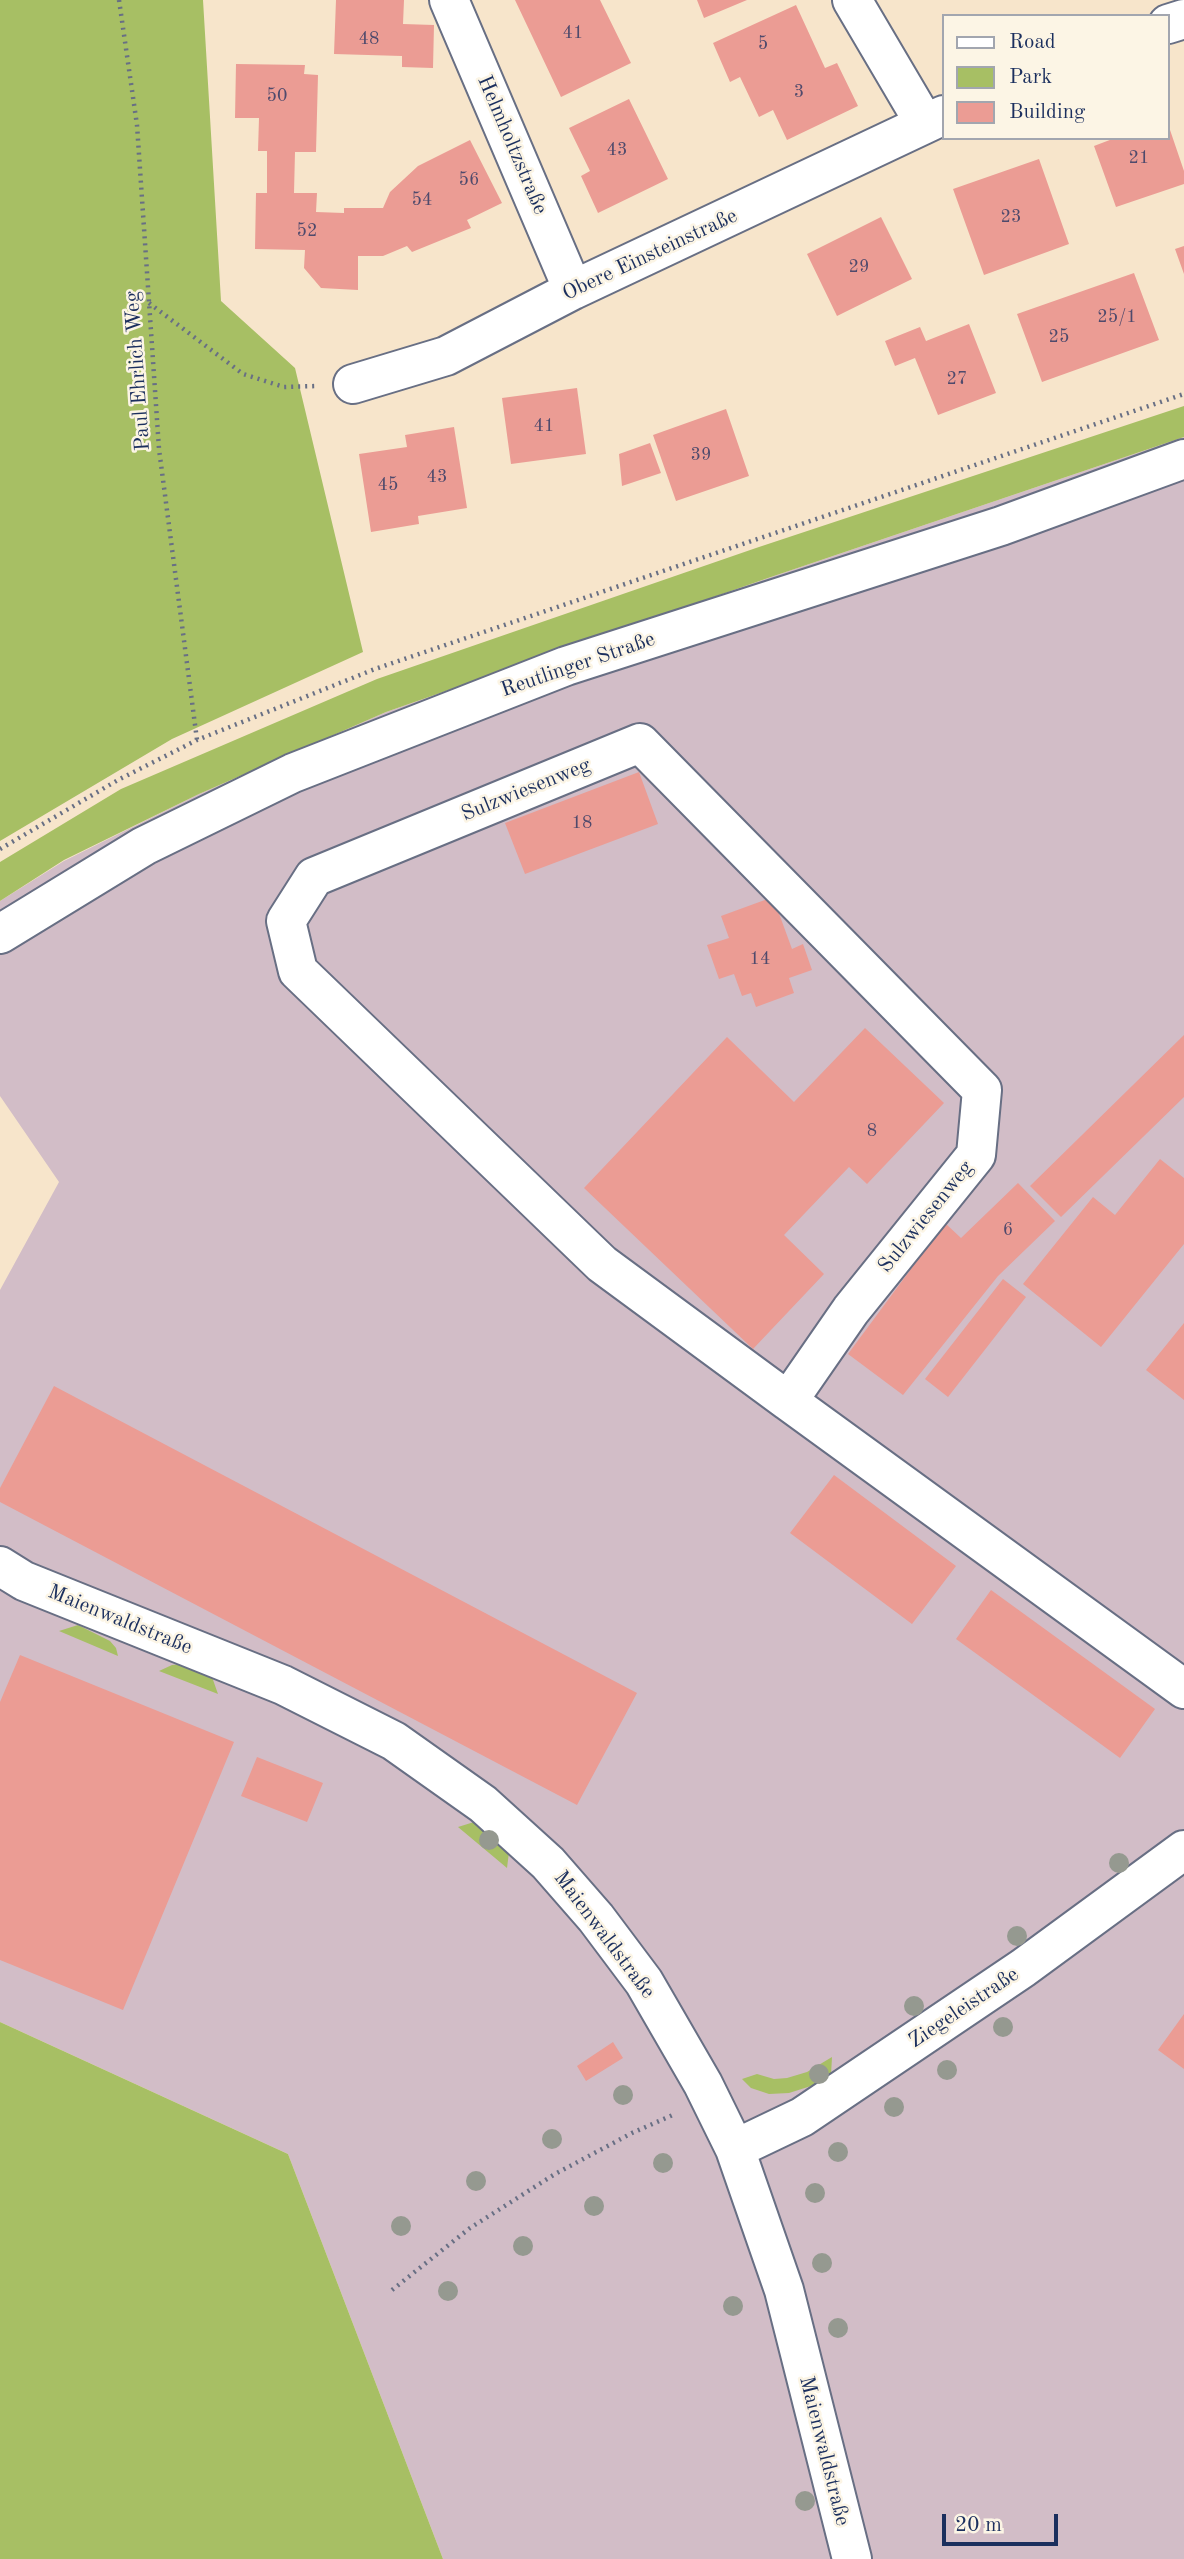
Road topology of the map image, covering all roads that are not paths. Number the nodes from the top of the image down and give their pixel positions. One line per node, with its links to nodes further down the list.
1 (449, 0): 4 (street, Helmholtzstraße)
2 (852, 0): 3 (street)
3 (934, 120): 4 (street, Obere Einsteinstraße)
4 (573, 290): 5 (street, Obere Einsteinstraße)
5 (353, 384)
6 (1184, 459): 7 (street, Reutlinger Straße)
7 (0, 934)
8 (788, 1401): 8 (street, Sulzwiesenweg); 10 (street, Sulzwiesenweg)
9 (0, 1566): 12 (street, Maienwaldstraße)
10 (1184, 1689)
11 (1184, 1850): 12 (street, Ziegeleistraße)
12 (735, 2149): 13 (street, Maienwaldstraße)
13 (852, 2559)

